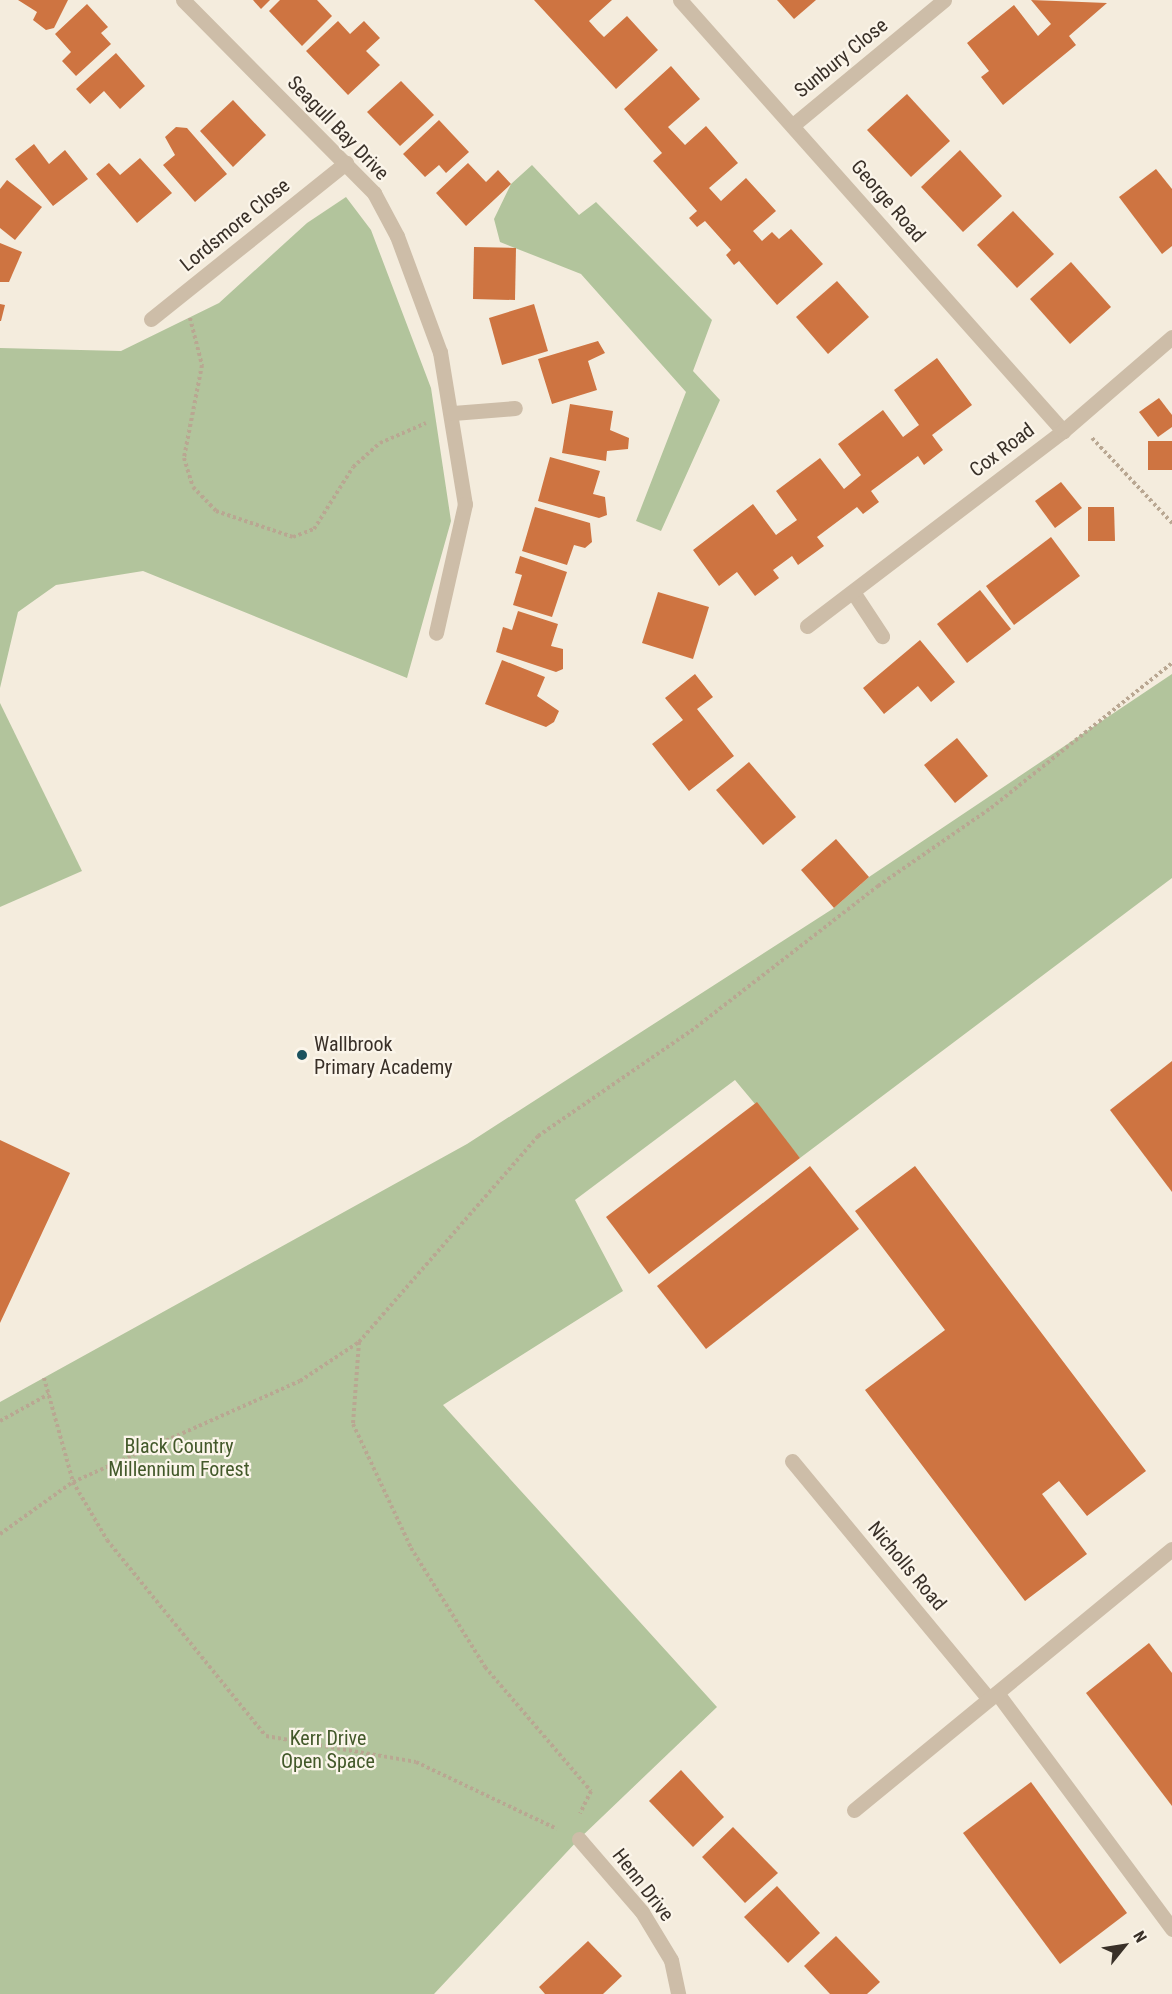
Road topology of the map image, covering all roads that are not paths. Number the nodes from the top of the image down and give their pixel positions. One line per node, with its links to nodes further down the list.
1 (183, 0): 5 (street, Seagull Bay Drive)
2 (680, 0): 4 (street, George Road)
3 (944, 0): 4 (street, Sunbury Close)
4 (793, 125): 10 (street, George Road)
5 (346, 163): 6 (street, Lordsmore Close); 9 (street, Seagull Bay Drive)
6 (151, 319)
7 (1172, 337): 10 (street, Cox Road)
8 (514, 408): 9 (street)
9 (453, 413): 13 (street, Seagull Bay Drive)
10 (1063, 431): 11 (street, Cox Road)
11 (853, 592): 12 (street, Cox Road); 14 (street)
12 (807, 626)
13 (436, 633)
14 (882, 636)
15 (792, 1461): 17 (street, Nicholls Road)
16 (1172, 1549): 17 (street)
17 (993, 1696): 18 (street); 20 (street, Nicholls Road)
18 (854, 1810)
19 (579, 1839): 21 (street, Henn Drive)
20 (1172, 1929)
21 (678, 1994)

